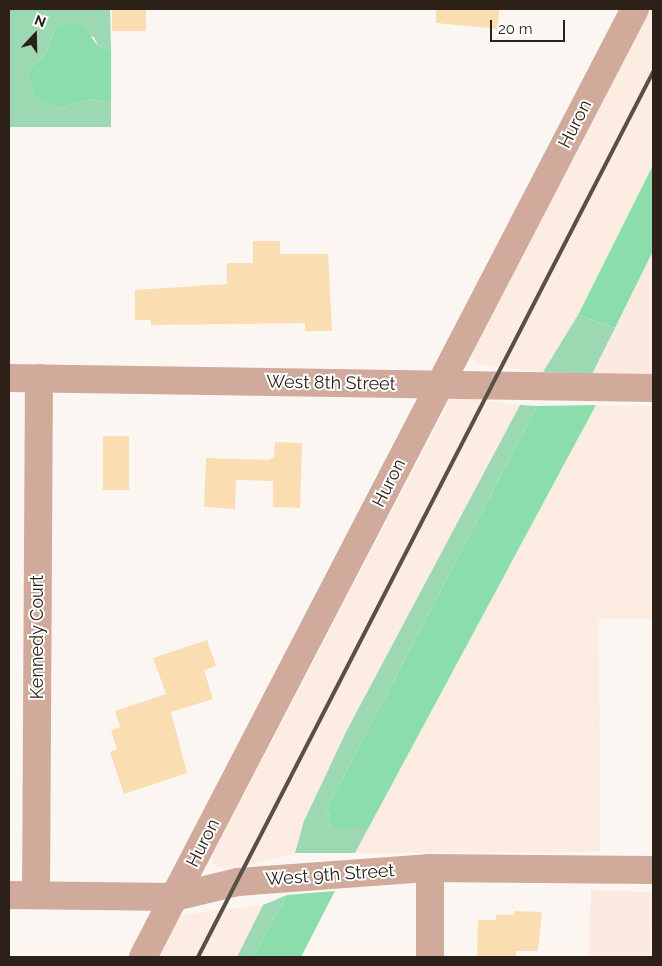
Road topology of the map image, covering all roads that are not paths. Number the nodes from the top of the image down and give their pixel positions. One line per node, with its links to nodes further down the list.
1 (635, 9): 4 (street, Huron)
2 (9, 378): 3 (street, West 8th Street)
3 (38, 378): 4 (street, West 8th Street); 9 (street, Kennedy Court)
4 (440, 386): 5 (street, West 8th Street); 10 (street, Huron)
5 (653, 388)
6 (430, 868): 7 (street, West 9th Street); 10 (street, West 9th Street); 12 (street)
7 (653, 870)
8 (9, 895): 9 (street, West 9th Street)
9 (36, 895): 10 (street, West 9th Street)
10 (175, 897): 11 (street, Huron)
11 (143, 957)
12 (430, 957)

